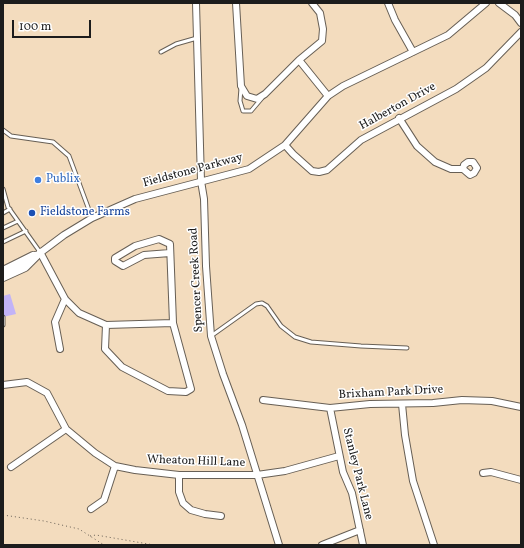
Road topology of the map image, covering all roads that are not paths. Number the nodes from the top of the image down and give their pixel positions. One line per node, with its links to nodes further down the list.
1 (196, 3): 9 (street, Spencer Creek Road)
2 (236, 3): 13 (street)
3 (312, 3): 12 (street)
4 (388, 3): 11 (street)
5 (486, 3): 11 (street, Fieldstone Parkway)
6 (500, 3): 7 (street)
7 (521, 23)
8 (521, 32): 16 (street, Halberton Drive)
9 (197, 38): 10 (lane); 20 (street, Spencer Creek Road)
10 (162, 52)
11 (413, 52): 15 (street, Fieldstone Parkway)
12 (299, 60): 14 (street); 15 (street)
13 (241, 86): 14 (street); 14 (lane)
14 (265, 94)
15 (328, 96): 18 (street, Fieldstone Parkway)
16 (399, 118): 18 (street, Halberton Drive); 19 (street)
17 (3, 130): 25 (lane)
18 (285, 145): 20 (street, Fieldstone Parkway)
19 (463, 169)
20 (201, 181): 25 (street, Fieldstone Parkway); 39 (street, Spencer Creek Road)
21 (3, 189): 22 (lane)
22 (4, 196): 23 (lane)
23 (10, 209): 24 (lane); 26 (lane)
24 (3, 213)
25 (92, 218): 30 (street, Fieldstone Parkway)
26 (18, 221): 27 (lane); 28 (lane)
27 (3, 228)
28 (26, 231): 29 (lane); 30 (lane)
29 (3, 242)
30 (38, 254): 32 (street, Fieldstone Parkway); 33 (street, Fieldstone Parkway); 34 (street)
31 (170, 254): 31 (street); 37 (street)
32 (3, 271)
33 (3, 277)
34 (65, 299): 38 (street); 41 (street)
35 (3, 317): 36 (lane)
36 (4, 324)
37 (173, 324): 38 (street); 38 (street)
38 (106, 325)
39 (211, 336): 40 (lane); 53 (street, Spencer Creek Road)
40 (407, 348)
41 (60, 349)
42 (3, 385): 47 (street, Wheaton Hill Lane)
43 (263, 400): 46 (street, Brixham Park Drive)
44 (402, 404): 45 (street, Brixham Park Drive); 46 (street, Brixham Park Drive); 61 (street)
45 (521, 407)
46 (330, 408): 48 (street, Stanley Park Lane)
47 (66, 429): 49 (street, Wheaton Hill Lane); 50 (street)
48 (339, 456): 53 (street, Wheaton Hill Lane); 57 (street, Stanley Park Lane)
49 (115, 466): 52 (street, Wheaton Hill Lane); 55 (street)
50 (11, 467)
51 (483, 474): 54 (street)
52 (179, 475): 53 (street, Wheaton Hill Lane); 56 (street)
53 (257, 475): 58 (street, Spencer Creek Road)
54 (521, 480)
55 (91, 509)
56 (222, 516)
57 (360, 530): 59 (street); 60 (street, Stanley Park Lane)
58 (279, 545)
59 (322, 545)
60 (363, 545)
61 (434, 545)

